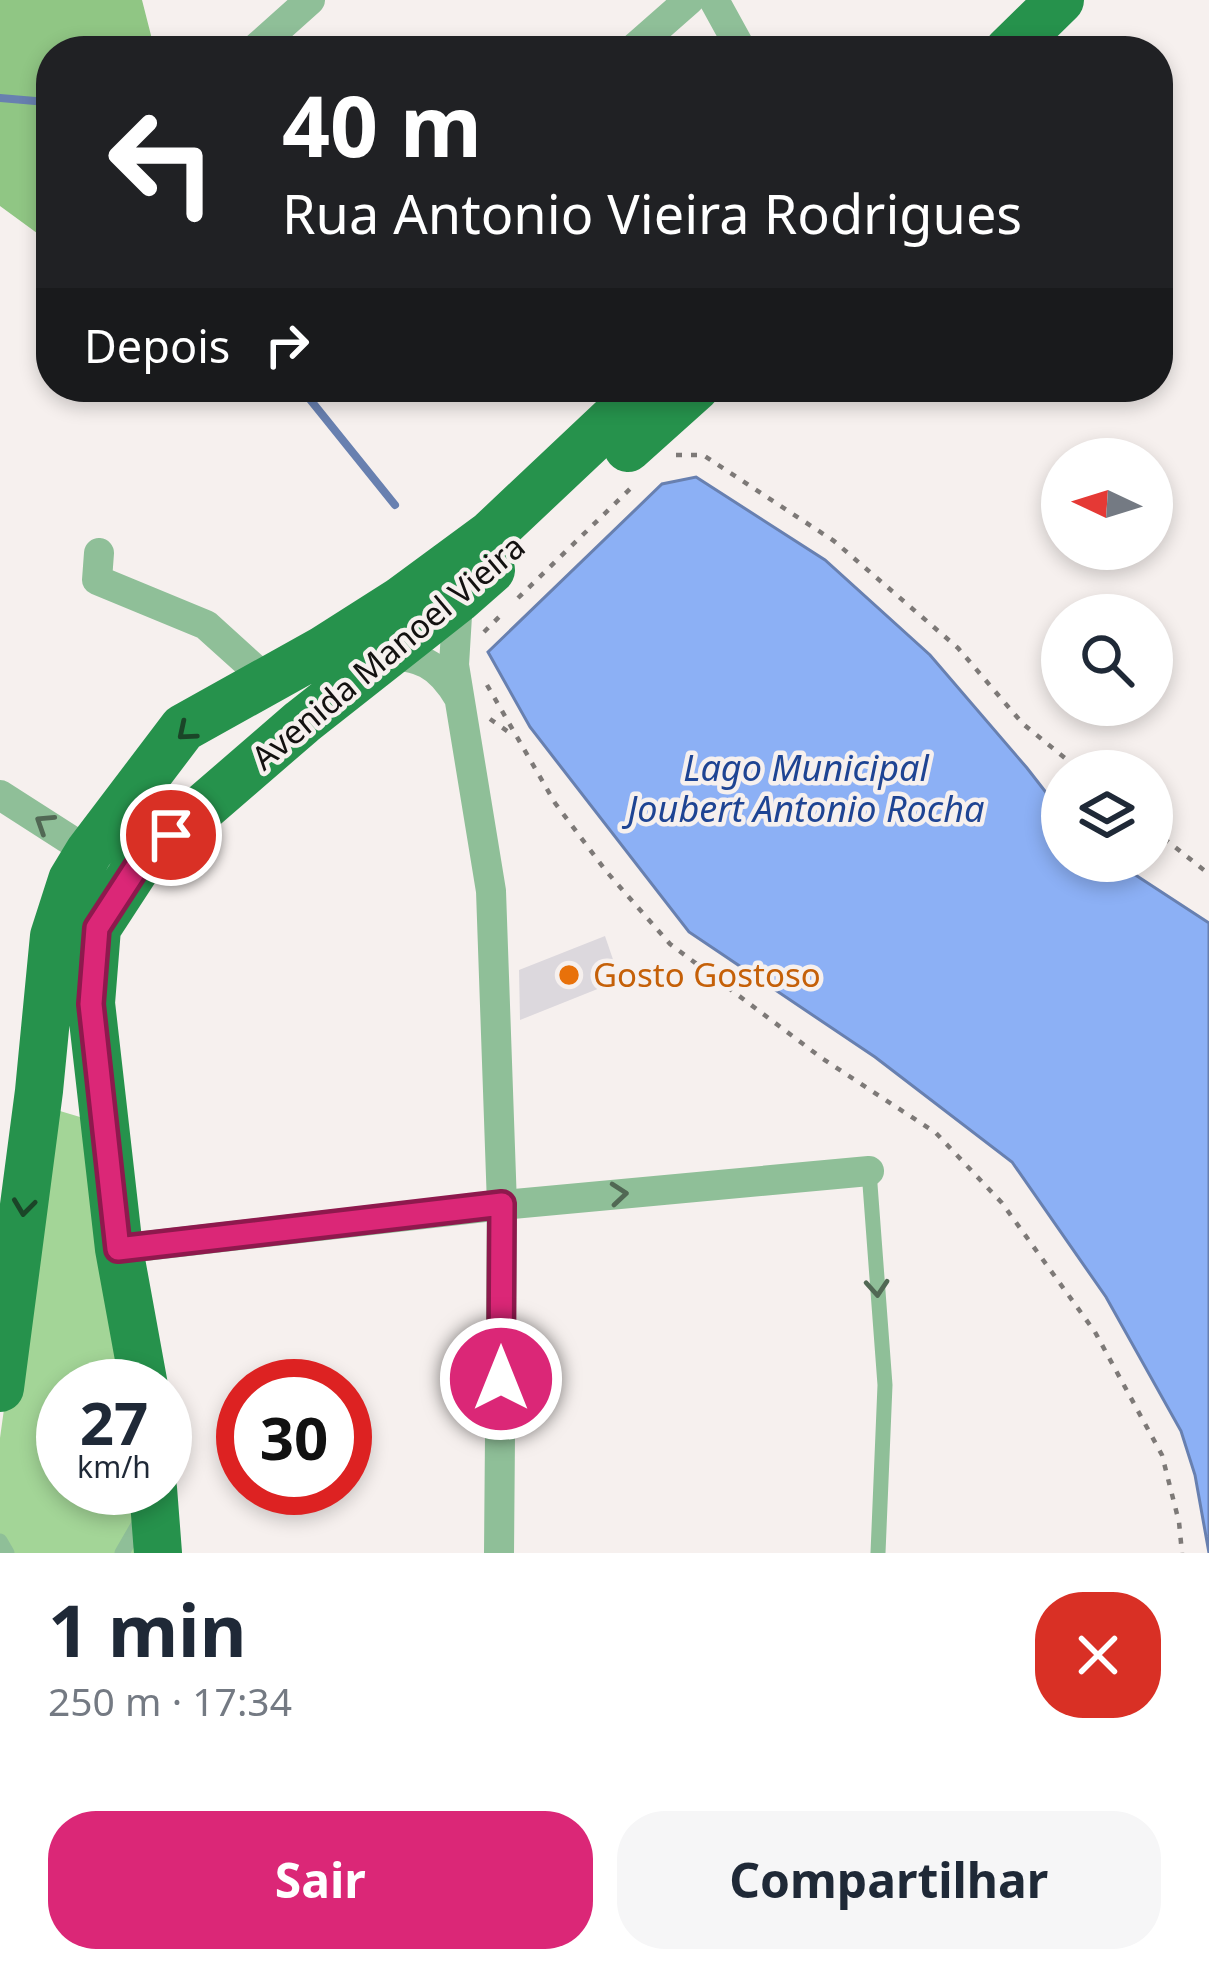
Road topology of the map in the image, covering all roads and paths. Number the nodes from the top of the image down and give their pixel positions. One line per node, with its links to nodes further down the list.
1 (310, 0): 6 (street)
2 (689, 0): 7 (street)
3 (714, 0): 8 (street)
4 (1060, 0): 9 (main road)
5 (1100, 0): 10 (main road)
6 (270, 36)
7 (649, 36)
8 (734, 36)
9 (1023, 36)
10 (1064, 36)
11 (630, 402): 17 (main road, Avenida Manoel Vieira)
12 (681, 402): 16 (main road, Avenida Manoel Vieira)
13 (658, 460): 21 (path)
14 (643, 476): 16 (path)
15 (99, 553): 19 (street)
16 (466, 621): 18 (main road, Avenida Manoel Vieira); 20 (street)
17 (323, 650): 18 (street); 19 (main road, Avenida Manoel Vieira)
18 (389, 653): 20 (street); 22 (main road, Avenida Manoel Vieira)
19 (255, 689): 22 (main road); 25 (main road, Avenida Manoel Vieira, one-way to 25)
20 (473, 693): 28 (street); 40 (path)
21 (1055, 750)
22 (265, 752): 29 (main road, Avenida Manoel Vieira)
23 (0, 794): 25 (street, one-way to 23)
24 (1173, 846): 26 (path)
25 (89, 852): 31 (main road, Avenida Manoel Vieira, one-way to 31)
26 (1209, 874)
27 (869, 1171): 28 (street, one-way to 27); 39 (lane, one-way to 39)
28 (502, 1204): 29 (street); 38 (street)
29 (118, 1249): 30 (main road, Avenida Manoel Vieira)
30 (139, 1359)
31 (0, 1388)
32 (142, 1515): 36 (lane)
33 (155, 1515): 37 (main road)
34 (0, 1541): 35 (lane)
35 (7, 1553)
36 (122, 1553)
37 (158, 1553)
38 (499, 1553)
39 (878, 1553)
40 (1182, 1553)

